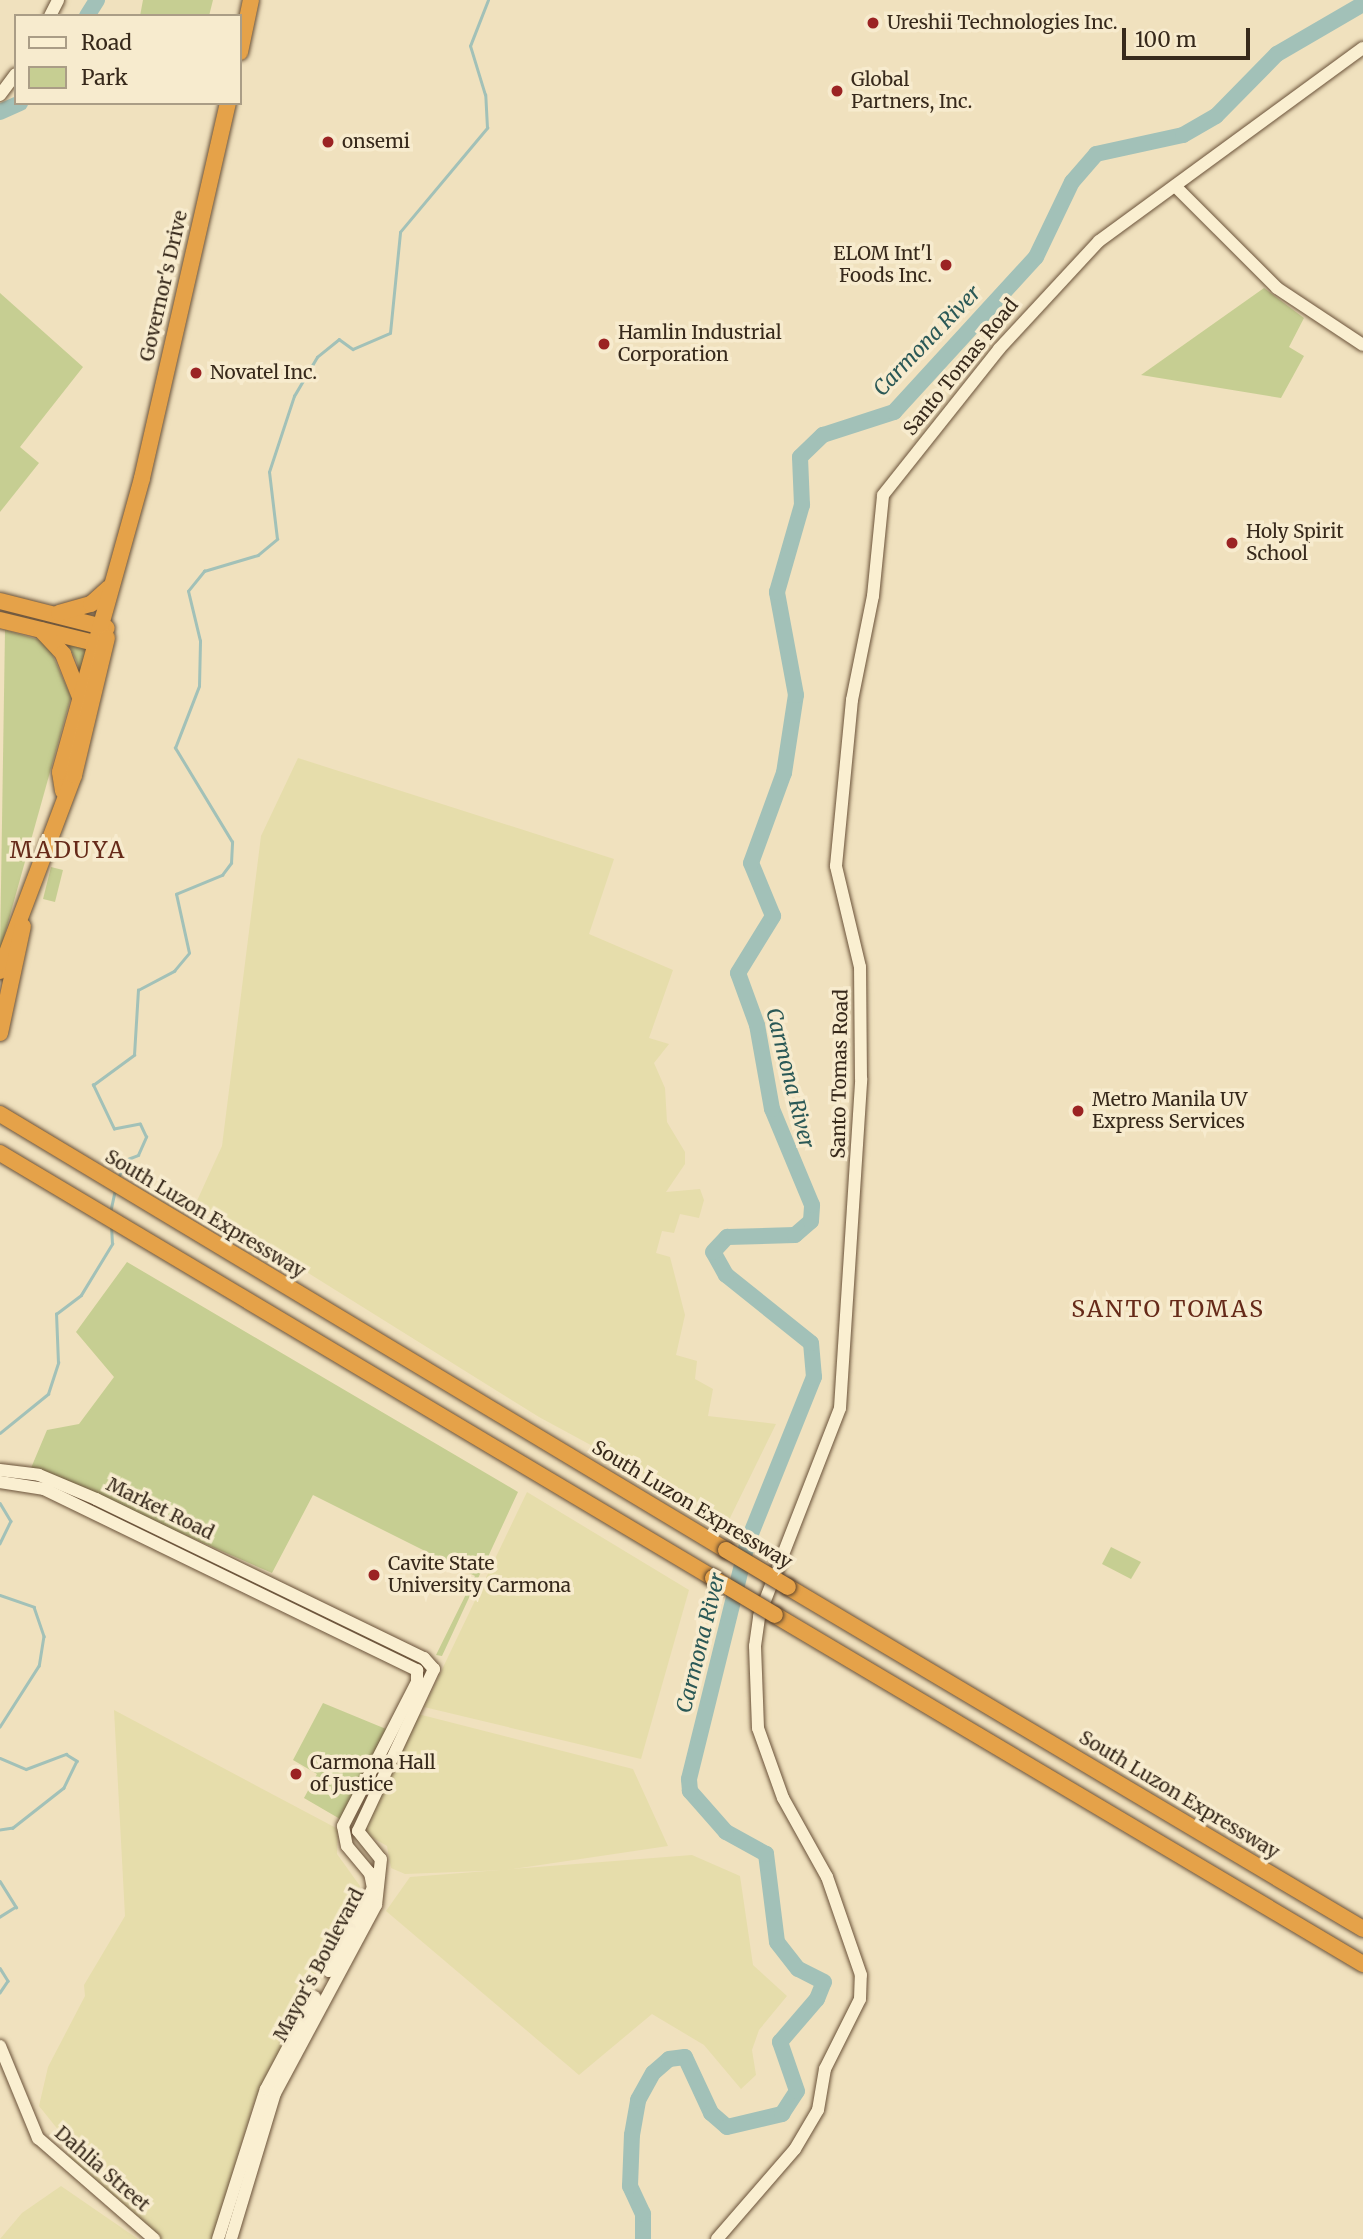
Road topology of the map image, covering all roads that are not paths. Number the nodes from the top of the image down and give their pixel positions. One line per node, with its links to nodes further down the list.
1 (251, 0): 2 (highway)
2 (242, 43)
3 (1363, 48): 7 (street, Santo Tomas Road)
4 (14, 77): 5 (street)
5 (0, 95)
6 (228, 105): 9 (highway, Governor's Drive)
7 (1175, 187): 8 (street); 33 (street, Santo Tomas Road)
8 (1363, 345)
9 (142, 478): 10 (highway, Governor's Drive); 15 (highway, Governor's Drive)
10 (110, 586): 12 (highway); 15 (highway, Governor's Drive)
11 (0, 601): 12 (highway)
12 (56, 614): 15 (highway)
13 (0, 620): 14 (highway)
14 (33, 625): 16 (highway); 17 (highway)
15 (105, 627): 16 (highway, Governor's Drive)
16 (100, 644): 17 (highway, Governor's Drive); 18 (highway, Governor's Drive)
17 (80, 698): 18 (highway, Governor's Drive)
18 (63, 791): 19 (highway, Governor's Drive)
19 (24, 913): 20 (highway, Governor's Drive); 21 (highway, Governor's Drive)
20 (0, 971)
21 (0, 1033)
22 (0, 1114): 27 (highway, South Luzon Expressway, bridge)
23 (0, 1153): 28 (highway, bridge)
24 (0, 1470): 26 (street, Market Road)
25 (0, 1482): 26 (street, Market Road)
26 (296, 1604): 31 (street, Mayor's Boulevard); 32 (street, Mayor's Boulevard)
27 (1363, 1929)
28 (1363, 1964)
29 (0, 2046): 30 (street, Dahlia Street)
30 (155, 2239)
31 (218, 2239)
32 (231, 2239)
33 (717, 2239)

